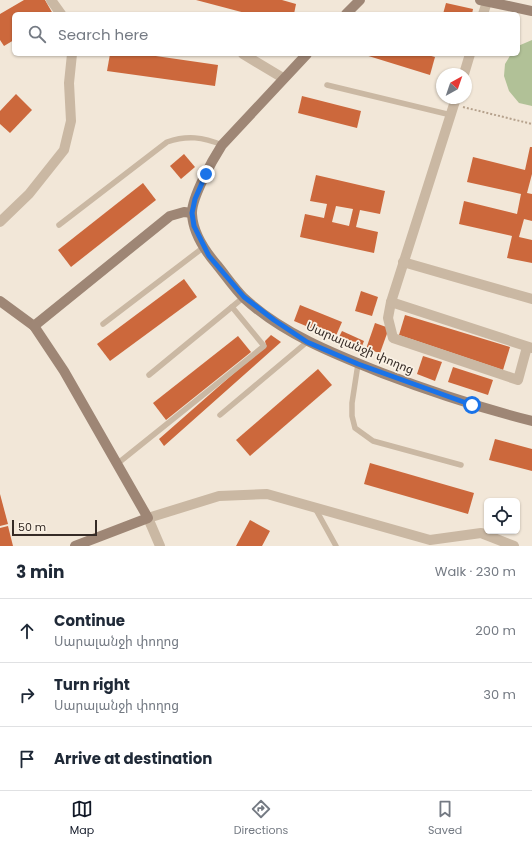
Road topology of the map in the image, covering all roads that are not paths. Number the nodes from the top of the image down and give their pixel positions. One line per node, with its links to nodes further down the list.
1 (51, 0): 5 (street)
2 (360, 0): 6 (street)
3 (484, 1): 4 (street); 7 (street)
4 (532, 11)
5 (60, 12)
6 (348, 12)
7 (483, 12)
8 (72, 56): 18 (street)
9 (246, 56): 13 (street)
10 (305, 56): 13 (street, Սարալանջի փողոց)
11 (469, 56): 12 (street)
12 (466, 68)
13 (283, 78): 16 (street, Սարալանջի փողոց)
14 (327, 85): 15 (lane)
15 (454, 106): 21 (street)
16 (222, 145): 17 (street, Սարալանջի փողոց); 19 (lane)
17 (192, 213): 20 (street, Սարալանջի փողոց); 28 (street)
18 (0, 222)
19 (59, 226)
20 (204, 248): 22 (street, Սարալանջի փողոց); 27 (lane)
21 (403, 262): 23 (street); 25 (street)
22 (244, 297): 26 (lane); 29 (street, Սարալանջի փողոց)
23 (532, 300)
24 (0, 301): 28 (street)
25 (391, 302): 30 (street); 30 (street)
26 (232, 307): 32 (lane); 35 (lane)
27 (103, 324)
28 (34, 326): 35 (street)
29 (307, 342): 31 (street, Սարալանջի փողոց); 33 (lane)
30 (529, 347)
31 (358, 364): 34 (street, Սարալանջի փողոց); 36 (lane)
32 (149, 375)
33 (220, 415)
34 (532, 422)
35 (117, 464): 38 (street)
36 (461, 465)
37 (314, 507): 38 (street); 41 (lane); 42 (street)
38 (148, 518): 39 (street); 40 (street)
39 (75, 546)
40 (160, 546)
41 (336, 546)
42 (514, 546)

